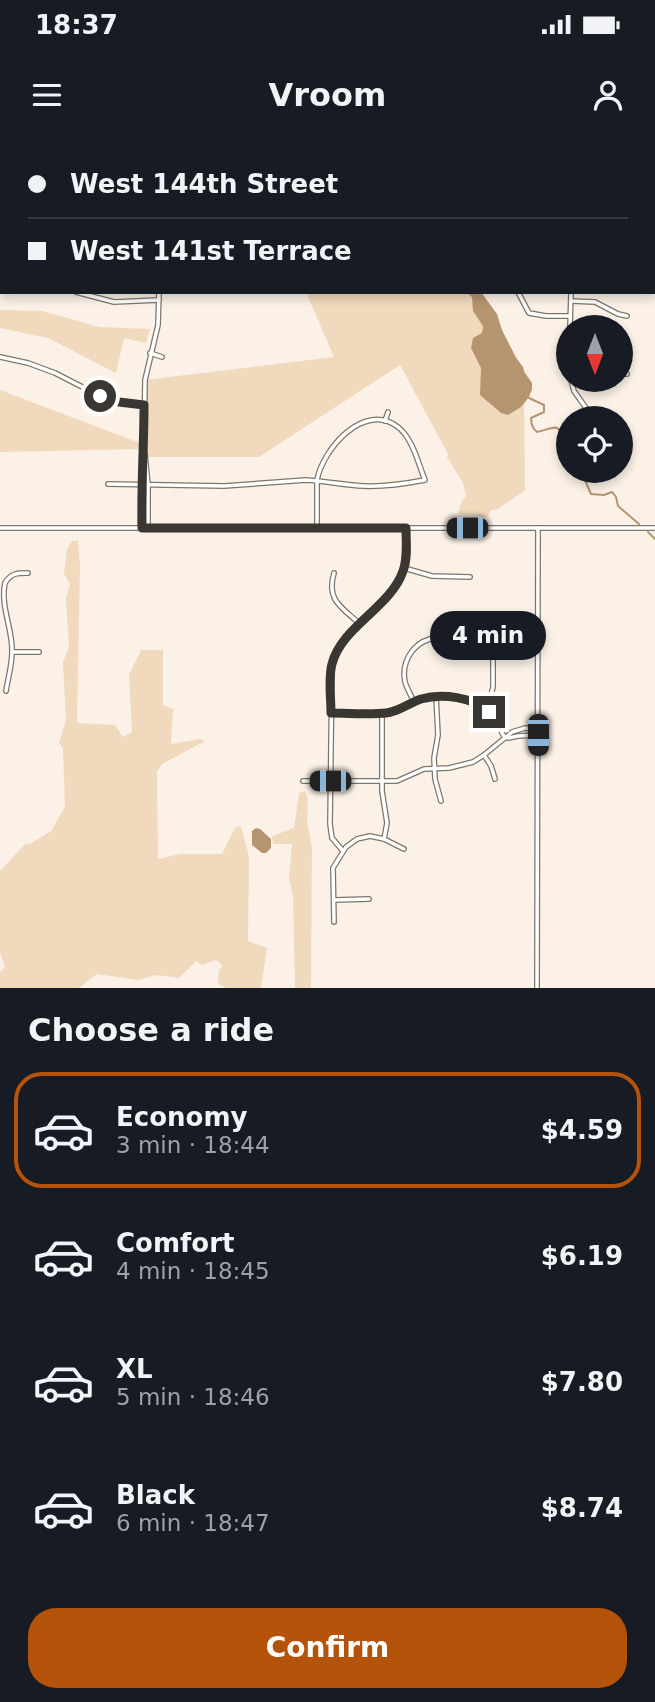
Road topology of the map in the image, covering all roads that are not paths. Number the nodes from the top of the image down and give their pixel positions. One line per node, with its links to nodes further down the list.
1 (84, 294): 5 (street)
2 (159, 294): 5 (street)
3 (519, 294): 9 (street)
4 (571, 294): 6 (street)
5 (159, 300): 10 (street)
6 (571, 301): 7 (street); 8 (street)
7 (570, 315)
8 (622, 315)
9 (556, 316)
10 (150, 353): 11 (street); 13 (street)
11 (162, 356)
12 (0, 357): 13 (street)
13 (144, 405): 16 (street)
14 (388, 412): 15 (street)
15 (385, 421): 17 (street); 17 (street)
16 (144, 449): 19 (street); 20 (street)
17 (317, 480): 20 (street); 24 (street)
18 (108, 484): 19 (street)
19 (141, 485): 20 (street); 22 (street)
20 (148, 485): 23 (street)
21 (0, 528): 22 (street)
22 (142, 528): 23 (street)
23 (148, 528): 24 (street)
24 (317, 528): 25 (street)
25 (406, 528): 26 (street); 28 (street)
26 (538, 528): 27 (street); 42 (street)
27 (655, 528)
28 (404, 568): 31 (street); 33 (street)
29 (28, 573): 32 (street)
30 (334, 573): 33 (street)
31 (470, 577)
32 (0, 594): 34 (street)
33 (360, 624): 40 (street)
34 (12, 652): 35 (street); 36 (street)
35 (39, 652)
36 (6, 691)
37 (436, 696): 38 (street); 39 (street); 46 (street)
38 (414, 702): 39 (street); 41 (street)
39 (485, 708): 44 (street)
40 (331, 713): 41 (street); 49 (street)
41 (382, 713): 50 (street)
42 (538, 729): 43 (street); 44 (street)
43 (538, 735): 44 (street); 58 (street)
44 (506, 738): 45 (street)
45 (484, 755): 46 (street); 47 (street)
46 (434, 768): 50 (street); 51 (street)
47 (495, 779)
48 (303, 781): 49 (street)
49 (330, 781): 50 (street); 54 (street)
50 (382, 782): 52 (street)
51 (441, 801)
52 (384, 839): 53 (street); 54 (street)
53 (404, 849)
54 (343, 851): 56 (street)
55 (369, 899): 56 (street)
56 (334, 900): 57 (street)
57 (334, 922)
58 (537, 988)

